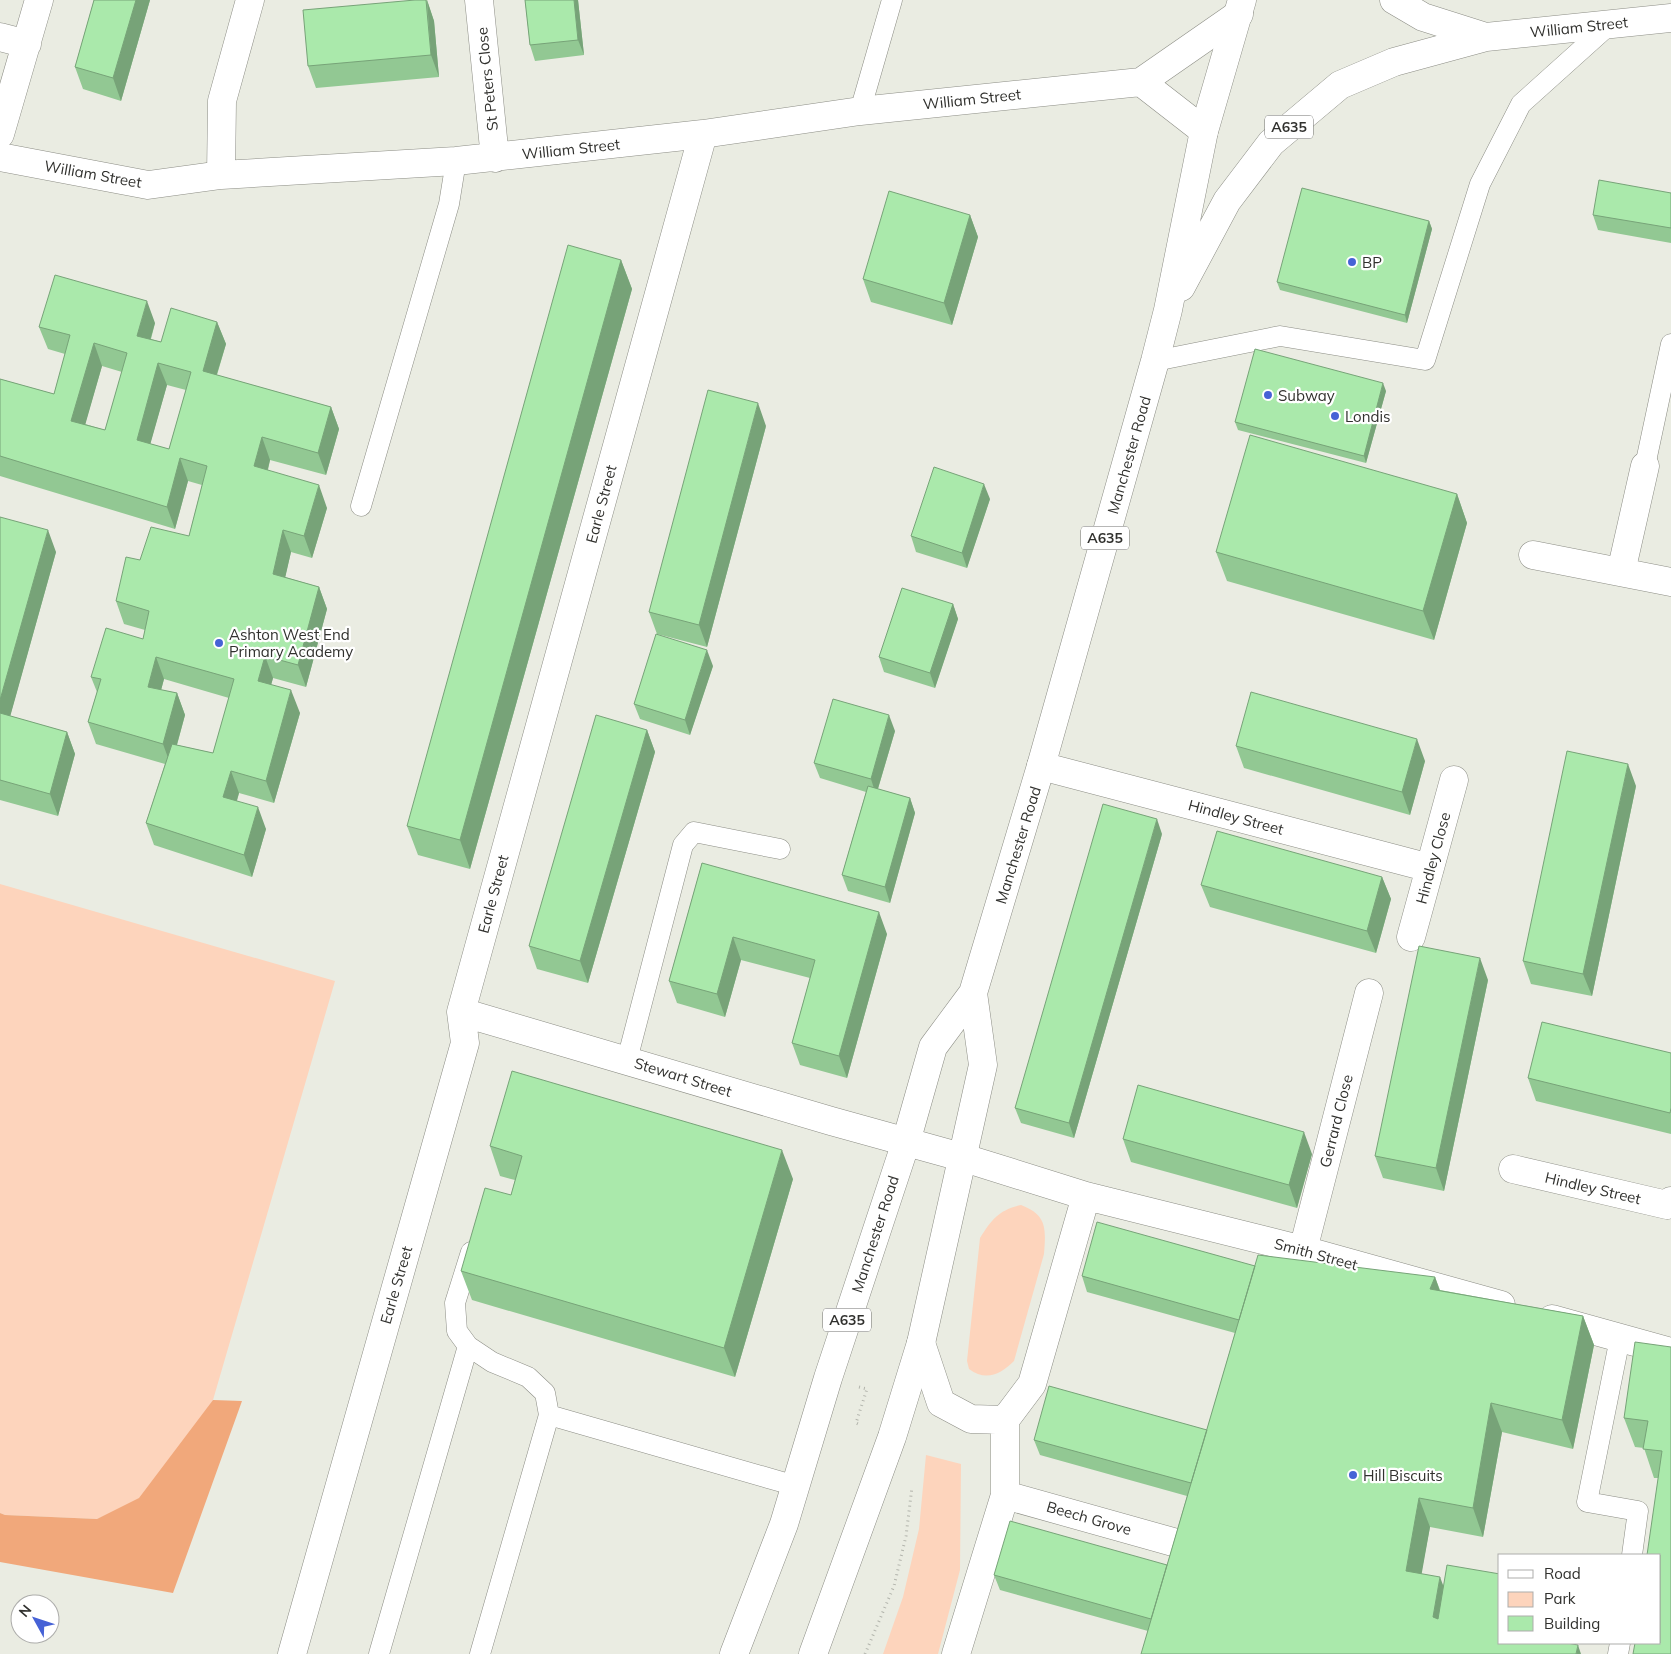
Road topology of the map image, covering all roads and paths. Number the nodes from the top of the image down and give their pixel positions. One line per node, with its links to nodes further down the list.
1 (39, 0): 11 (main road)
2 (250, 0): 20 (main road)
3 (479, 0): 18 (main road, St Peters Close)
4 (892, 0): 13 (lane)
5 (1394, 0): 10 (main road, A635)
6 (1240, 7): 12 (main road, William Street); 14 (main road, Manchester Road / A635)
7 (1671, 18): 8 (main road, William Street / A635)
8 (1610, 24): 10 (main road, William Street / A635); 23 (lane)
9 (0, 37): 11 (main road)
10 (1486, 37): 21 (main road, A635)
11 (27, 44): 15 (main road)
12 (1142, 82): 13 (main road, William Street); 14 (main road)
13 (860, 110): 16 (main road, William Street)
14 (1204, 130): 21 (main road, Manchester Road / A635)
15 (0, 134)
16 (703, 134): 18 (main road, William Street); 36 (main road, Earle Street)
17 (0, 157): 20 (main road, William Street)
18 (495, 158): 19 (main road, William Street)
19 (456, 161): 20 (main road, William Street); 25 (lane)
20 (221, 175)
21 (1168, 310): 23 (main road, Manchester Road / A635)
22 (1671, 344): 24 (lane)
23 (1155, 361): 29 (main road, Manchester Road / A635)
24 (1645, 466): 27 (main road)
25 (360, 506)
26 (1533, 555): 27 (main road)
27 (1621, 572): 28 (main road)
28 (1671, 582)
29 (1041, 766): 32 (main road, Hindley Street); 34 (main road, Manchester Road / A635)
30 (1454, 780): 32 (main road, Hindley Close)
31 (780, 849): 37 (lane)
32 (1430, 868): 33 (main road, Hindley Close)
33 (1411, 937)
34 (973, 993): 38 (main road, Manchester Road / A635); 39 (main road, Manchester Road / A635)
35 (1368, 993): 44 (main road, Gerrard Close)
36 (461, 1012): 37 (main road, Stewart Street); 59 (main road, Earle Street)
37 (627, 1060): 38 (main road, Stewart Street)
38 (906, 1142): 39 (main road, Stewart Street); 49 (main road, Manchester Road / A635)
39 (961, 1157): 41 (main road, Smith Street); 46 (main road, Manchester Road / A635)
40 (1513, 1169): 42 (main road, Hindley Street)
41 (1086, 1196): 44 (main road, Smith Street); 51 (main road)
42 (1671, 1200)
43 (476, 1238): 47 (lane)
44 (1303, 1250): 45 (main road, Smith Street)
45 (1620, 1338): 48 (main road, Smith Street); 57 (lane)
46 (921, 1343): 51 (main road); 52 (main road, Manchester Road / A635)
47 (468, 1346): 50 (lane); 60 (lane)
48 (1671, 1352)
49 (828, 1378): 52 (path); 54 (main road, Manchester Road / A635)
50 (549, 1415): 54 (lane); 61 (lane)
51 (1004, 1420): 55 (main road)
52 (892, 1437): 58 (main road, Manchester Road / A635)
53 (912, 1482): 63 (path)
54 (796, 1486): 62 (main road, Manchester Road / A635)
55 (1004, 1494): 56 (main road, Beech Grove); 64 (main road)
56 (1173, 1542)
57 (1632, 1554)
58 (812, 1649)
59 (292, 1654)
60 (379, 1654)
61 (480, 1654)
62 (734, 1654)
63 (864, 1654)
64 (956, 1654)

